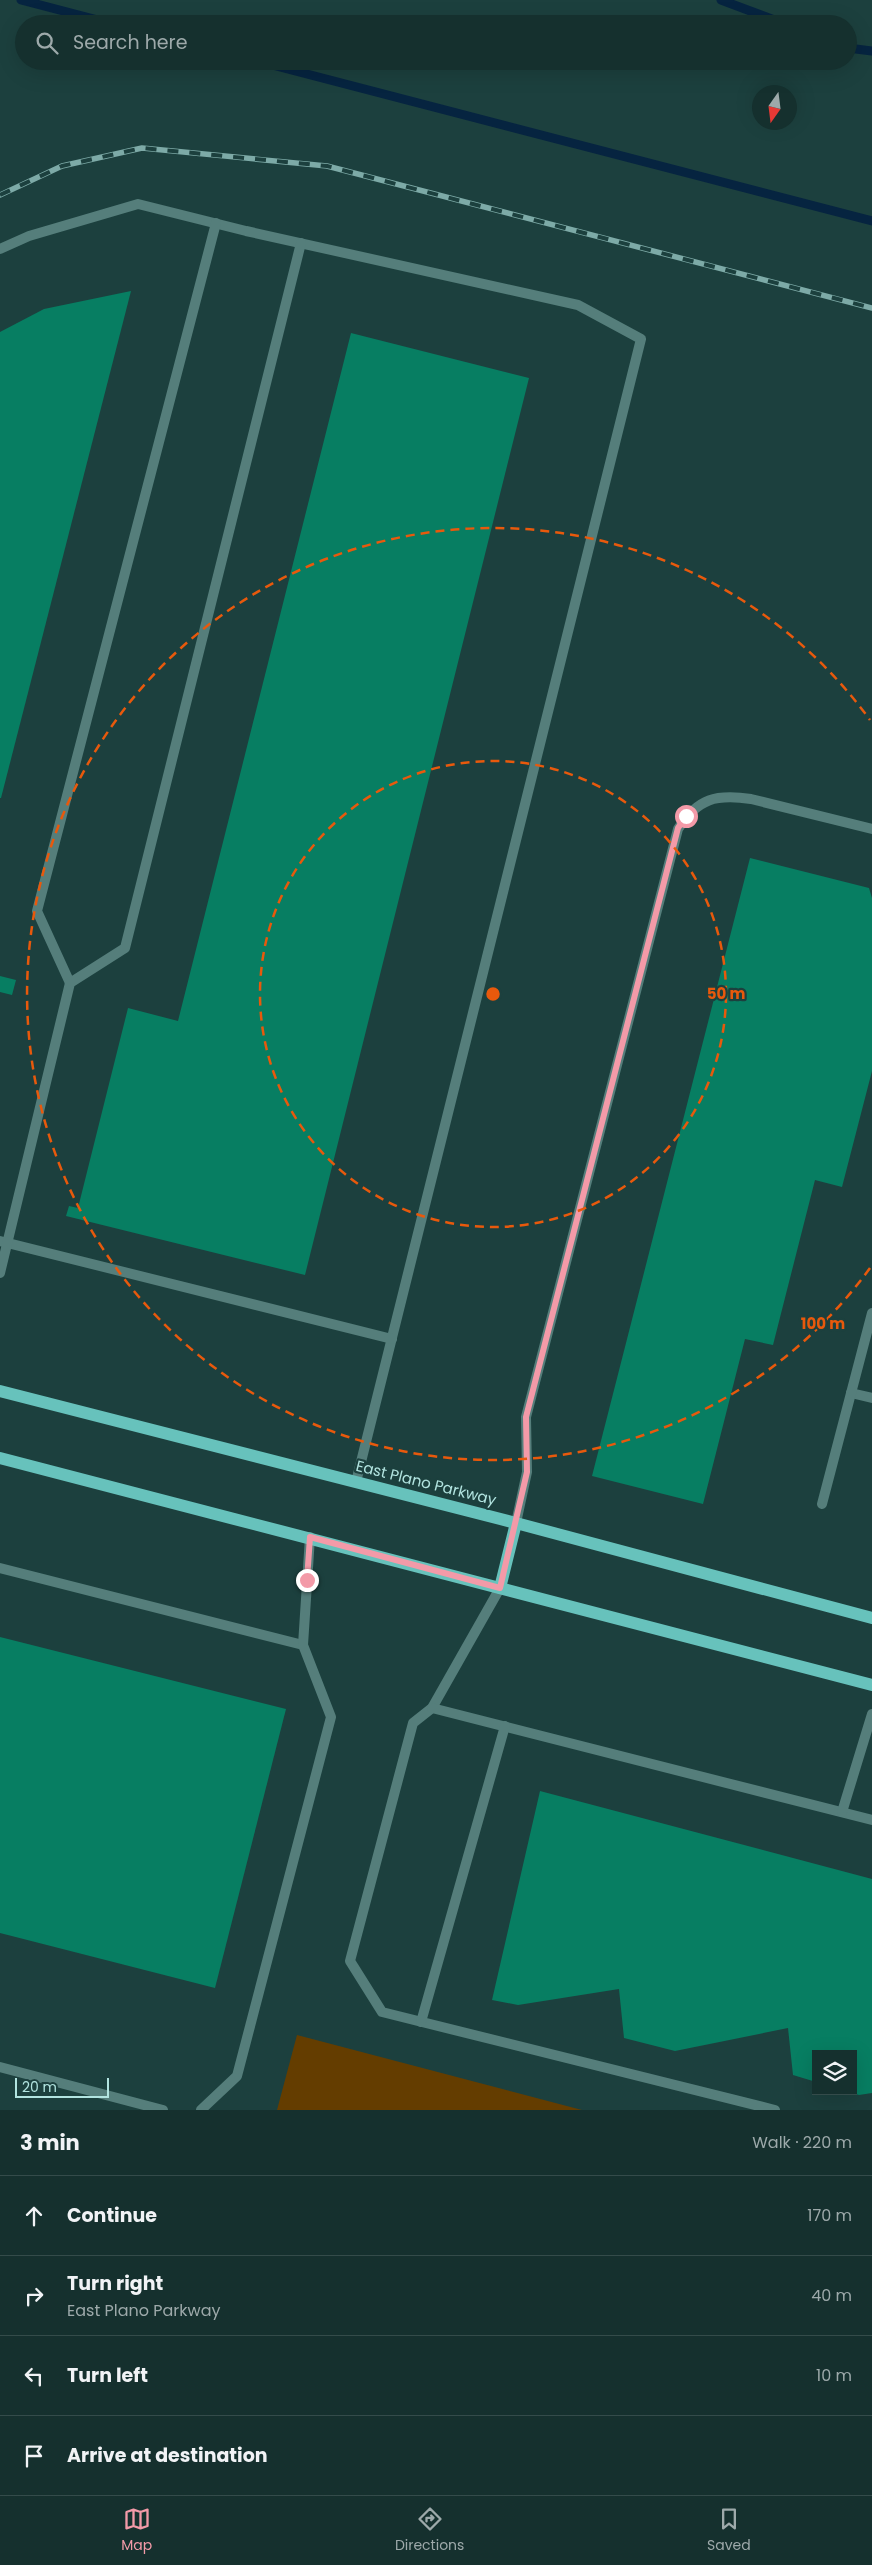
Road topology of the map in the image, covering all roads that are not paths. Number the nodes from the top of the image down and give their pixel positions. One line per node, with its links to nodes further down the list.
1 (216, 224): 2 (lane); 3 (lane); 5 (lane)
2 (301, 243): 5 (lane); 9 (lane)
3 (0, 249)
4 (872, 829): 16 (lane)
5 (70, 983): 6 (lane)
6 (4, 1242): 7 (lane); 9 (lane)
7 (0, 1273)
8 (872, 1312): 11 (lane)
9 (392, 1339): 14 (lane)
10 (0, 1390): 14 (main road, East Plano Parkway)
11 (851, 1393): 12 (lane); 15 (lane)
12 (872, 1398)
13 (0, 1458): 17 (main road)
14 (356, 1482): 16 (main road, East Plano Parkway)
15 (822, 1504)
16 (516, 1523): 19 (main road); 20 (main road, East Plano Parkway)
17 (310, 1537): 19 (main road); 21 (lane)
18 (0, 1568): 21 (lane)
19 (500, 1588): 22 (main road); 23 (lane)
20 (872, 1618)
21 (303, 1645): 31 (lane)
22 (872, 1685)
23 (432, 1708): 25 (lane); 28 (lane)
24 (872, 1714): 26 (lane)
25 (505, 1726): 26 (lane); 28 (lane)
26 (842, 1812): 27 (lane)
27 (872, 1820)
28 (421, 2022): 32 (lane)
29 (0, 2067): 30 (lane)
30 (163, 2110)
31 (201, 2110)
32 (775, 2110)

